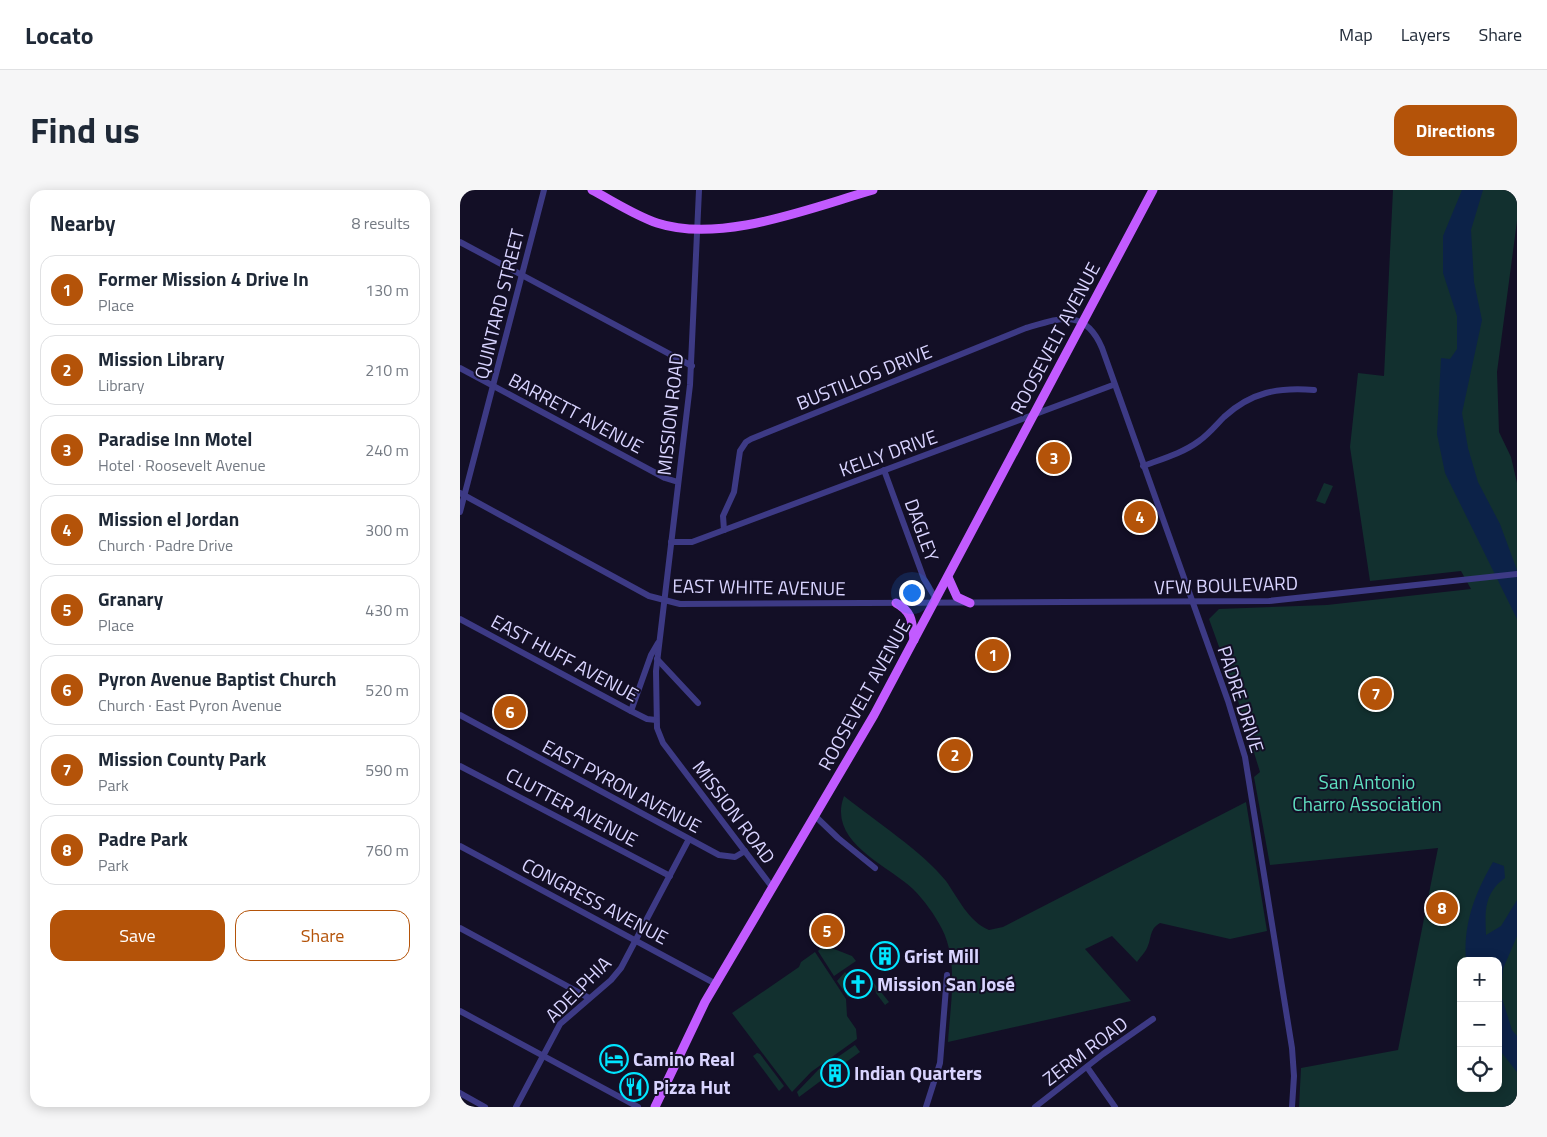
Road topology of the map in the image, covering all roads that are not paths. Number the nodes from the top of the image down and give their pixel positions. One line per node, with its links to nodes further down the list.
1 (544, 190): 8 (street, QUINTARD STREET)
2 (592, 190): 6 (main road)
3 (699, 190): 6 (street, MISSION ROAD)
4 (873, 190): 6 (main road)
5 (1152, 190): 9 (main road, ROOSEVELT AVENUE)
6 (697, 228): 10 (street, MISSION ROAD)
7 (460, 242): 8 (street)
8 (521, 275): 10 (street); 13 (street, QUINTARD STREET)
9 (1082, 322): 12 (street, PADRE DRIVE); 15 (main road, ROOSEVELT AVENUE); 21 (street, BUSTILLOS DRIVE)
10 (692, 366): 18 (street, MISSION ROAD)
11 (460, 368): 13 (street, BARRETT AVENUE)
12 (1113, 385): 15 (street, KELLY DRIVE); 16 (street, PADRE DRIVE)
13 (493, 386): 18 (street, BARRETT AVENUE); 19 (street, QUINTARD STREET)
14 (1314, 390): 16 (street)
15 (1032, 416): 17 (street, KELLY DRIVE); 24 (main road, ROOSEVELT AVENUE)
16 (1143, 466): 27 (street, PADRE DRIVE)
17 (884, 470): 21 (street, KELLY DRIVE); 26 (street, DAGLEY)
18 (678, 482): 22 (street, MISSION ROAD)
19 (462, 495): 20 (street, QUINTARD STREET); 25 (street, EAST WHITE AVENUE)
20 (460, 512)
21 (724, 530): 22 (street, KELLY DRIVE)
22 (671, 542): 25 (street, MISSION ROAD)
23 (1517, 574): 27 (street, VFW BOULEVARD)
24 (948, 577): 26 (main road, ROOSEVELT AVENUE); 29 (main road)
25 (664, 601): 28 (street, EAST WHITE AVENUE); 31 (street, MISSION ROAD)
26 (935, 601): 28 (street, EAST WHITE AVENUE); 29 (street, VFW BOULEVARD); 32 (main road, ROOSEVELT AVENUE)
27 (1192, 602): 29 (street, VFW BOULEVARD); 63 (street, PADRE DRIVE)
28 (896, 603): 32 (main road)
29 (970, 603)
30 (460, 619): 35 (street, EAST HUFF AVENUE)
31 (659, 640): 33 (street, MISSION ROAD); 35 (street, MISSION ROAD)
32 (914, 640): 39 (main road, ROOSEVELT AVENUE)
33 (657, 659): 34 (street); 37 (street, MISSION ROAD)
34 (698, 703)
35 (631, 711): 37 (street, EAST HUFF AVENUE)
36 (460, 715): 40 (street, EAST PYRON AVENUE)
37 (656, 720): 42 (street, MISSION ROAD)
38 (460, 766): 44 (street, CLUTTER AVENUE)
39 (814, 815): 43 (street); 45 (main road, ROOSEVELT AVENUE)
40 (689, 839): 42 (street, EAST PYRON AVENUE); 44 (street, ADELPHIA)
41 (460, 846): 47 (street, CONGRESS AVENUE)
42 (745, 851): 45 (street, MISSION ROAD)
43 (875, 868)
44 (670, 876): 47 (street, ADELPHIA)
45 (772, 887): 49 (main road, ROOSEVELT AVENUE)
46 (460, 928): 50 (street)
47 (636, 940): 49 (street, CONGRESS AVENUE); 50 (street, ADELPHIA)
48 (947, 975): 60 (street)
49 (716, 984): 59 (main road, ROOSEVELT AVENUE)
50 (589, 998): 53 (street, ADELPHIA)
51 (460, 1011): 53 (street)
52 (1153, 1019): 54 (street, ZERM ROAD)
53 (542, 1055): 57 (street, ADELPHIA); 58 (street)
54 (1087, 1067): 61 (street, ZERM ROAD); 62 (street)
55 (460, 1093): 56 (street)
56 (485, 1107)
57 (516, 1107)
58 (638, 1107)
59 (655, 1107)
60 (926, 1107)
61 (1035, 1107)
62 (1115, 1107)
63 (1292, 1107)

